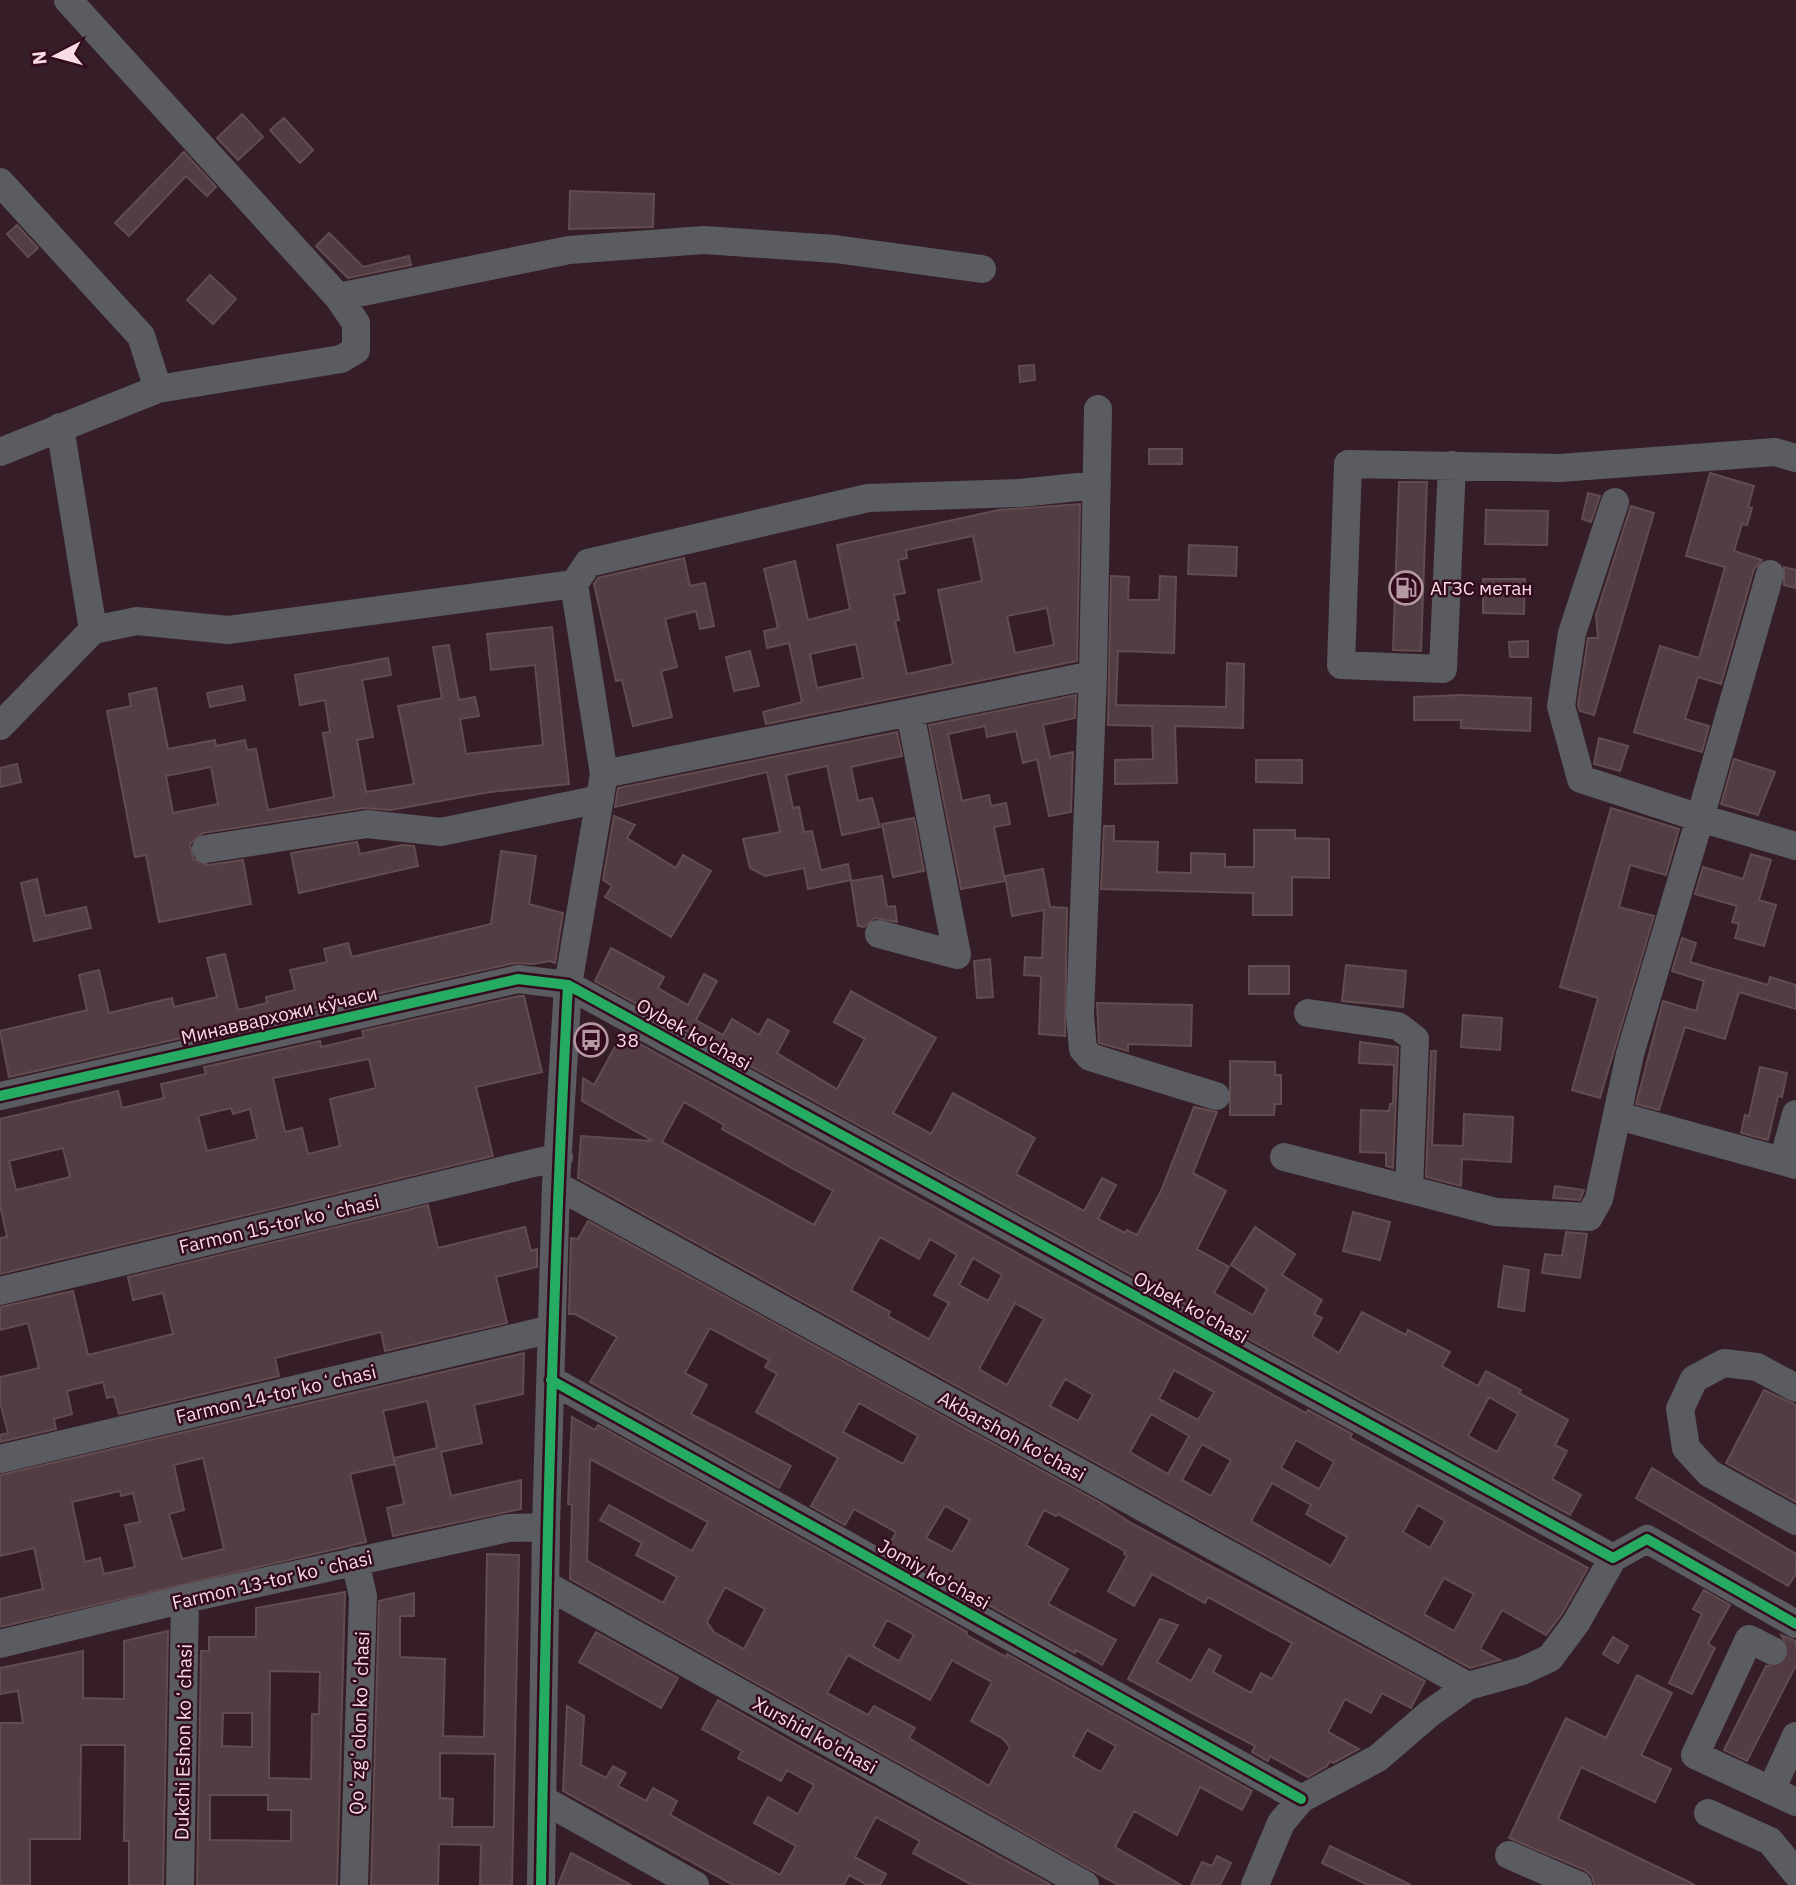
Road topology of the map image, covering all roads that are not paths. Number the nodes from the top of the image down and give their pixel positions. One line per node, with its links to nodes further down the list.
1 (68, 0): 4 (street)
2 (0, 182): 5 (street)
3 (982, 269): 4 (street)
4 (338, 297): 5 (street)
5 (158, 389): 7 (street)
6 (1098, 409): 11 (street)
7 (60, 427): 8 (street); 15 (street)
8 (0, 452)
9 (1796, 458): 10 (street)
10 (1452, 465): 10 (street)
11 (1097, 485): 14 (street); 16 (street)
12 (1615, 502): 20 (street)
13 (1770, 574): 20 (street)
14 (574, 584): 15 (street); 19 (street)
15 (93, 630): 18 (street)
16 (1093, 674): 17 (street); 27 (street)
17 (910, 712): 19 (street); 23 (street)
18 (0, 726)
19 (602, 786): 22 (street); 24 (street)
20 (1700, 818): 21 (street); 29 (street)
21 (1796, 846)
22 (206, 849)
23 (879, 934)
24 (568, 985): 26 (street, Минаввархожи кўчаси); 30 (street); 42 (street, Oybek ko'chasi)
25 (1308, 1013): 34 (street)
26 (0, 1096)
27 (1216, 1096)
28 (1796, 1114): 32 (street)
29 (1619, 1116): 32 (street); 34 (street)
30 (558, 1157): 33 (street); 35 (street, Farmon 15-tor koʻchasi)
31 (1284, 1157): 34 (street)
32 (1789, 1163)
33 (556, 1185): 36 (street); 49 (street, Akbarshoh ko'chasi)
34 (1409, 1189)
35 (0, 1291)
36 (552, 1329): 37 (street); 39 (street, Farmon 14-tor koʻchasi)
37 (551, 1380): 41 (street); 53 (street, Jomiy ko'chasi)
38 (1796, 1388): 40 (street)
39 (0, 1459)
40 (1796, 1521)
41 (546, 1527): 43 (street, Farmon 13-tor koʻchasi); 44 (street)
42 (1613, 1558): 46 (street); 49 (street)
43 (355, 1562): 45 (street, Farmon 13-tor koʻchasi); 59 (street, Qoʻzgʻolon koʻchasi)
44 (545, 1585): 52 (street); 62 (street, Xurshid ko'chasi)
45 (185, 1599): 47 (street, Farmon 13-tor koʻchasi); 58 (street, Dukchi Eshon koʻchasi)
46 (1796, 1624)
47 (0, 1644)
48 (1773, 1651): 51 (street)
49 (1468, 1686): 53 (street)
50 (1796, 1736): 51 (street)
51 (1770, 1790): 54 (street)
52 (542, 1799): 60 (street); 61 (street)
53 (1301, 1799): 63 (street)
54 (1796, 1802)
55 (1707, 1813): 57 (street)
56 (1509, 1856): 64 (street)
57 (1796, 1873)
58 (180, 1885)
59 (354, 1885)
60 (541, 1885)
61 (695, 1885)
62 (1085, 1885)
63 (1255, 1885)
64 (1578, 1885)

